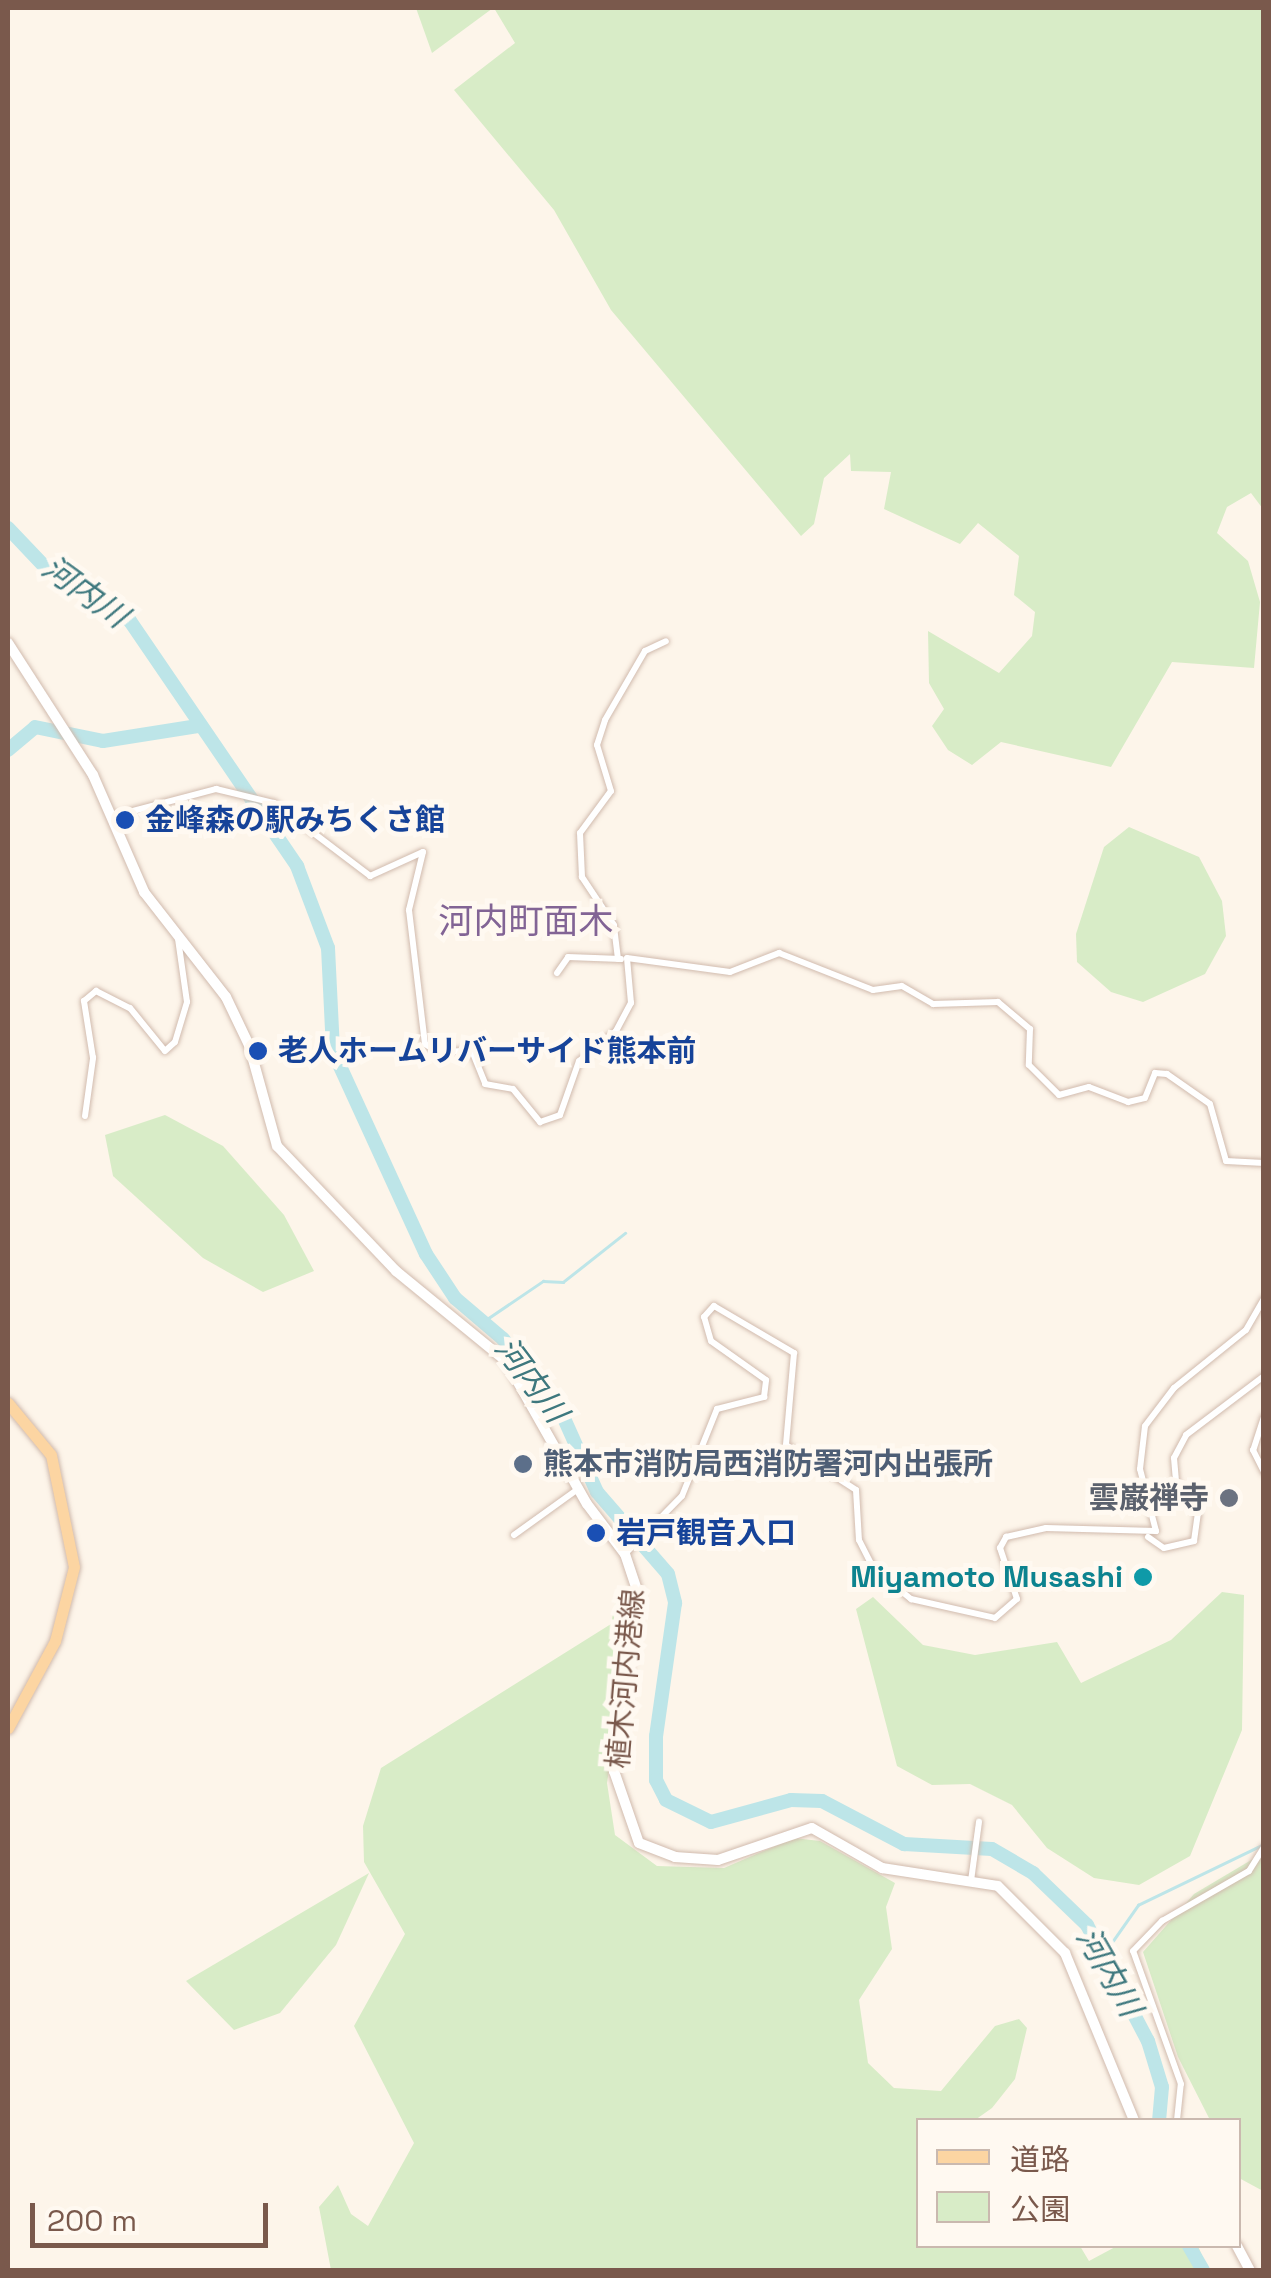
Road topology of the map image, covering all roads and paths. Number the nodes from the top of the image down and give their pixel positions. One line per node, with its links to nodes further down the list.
1 (666, 640): 5 (street)
2 (8, 643): 3 (main road, 植木河内港線)
3 (114, 816): 4 (main road, 植木河内港線); 5 (street)
4 (177, 932): 7 (street); 14 (main road, 植木河内港線)
5 (623, 959): 6 (street); 8 (street)
6 (557, 973)
7 (85, 1116)
8 (1264, 1163)
9 (1264, 1300): 16 (street)
10 (1264, 1376): 16 (street)
11 (8, 1403): 18 (main road)
12 (1264, 1417): 13 (street)
13 (1264, 1472)
14 (578, 1489): 15 (street); 17 (main road, 植木河内港線)
15 (514, 1535)
16 (1148, 1536): 17 (street)
17 (628, 1550): 21 (main road, 植木河内港線)
18 (8, 1728)
19 (979, 1822): 21 (street)
20 (1264, 1847): 23 (street)
21 (970, 1881): 22 (main road, 植木河内港線)
22 (1133, 2118)
23 (1177, 2118)
24 (1238, 2248): 25 (main road)
25 (1250, 2270)

